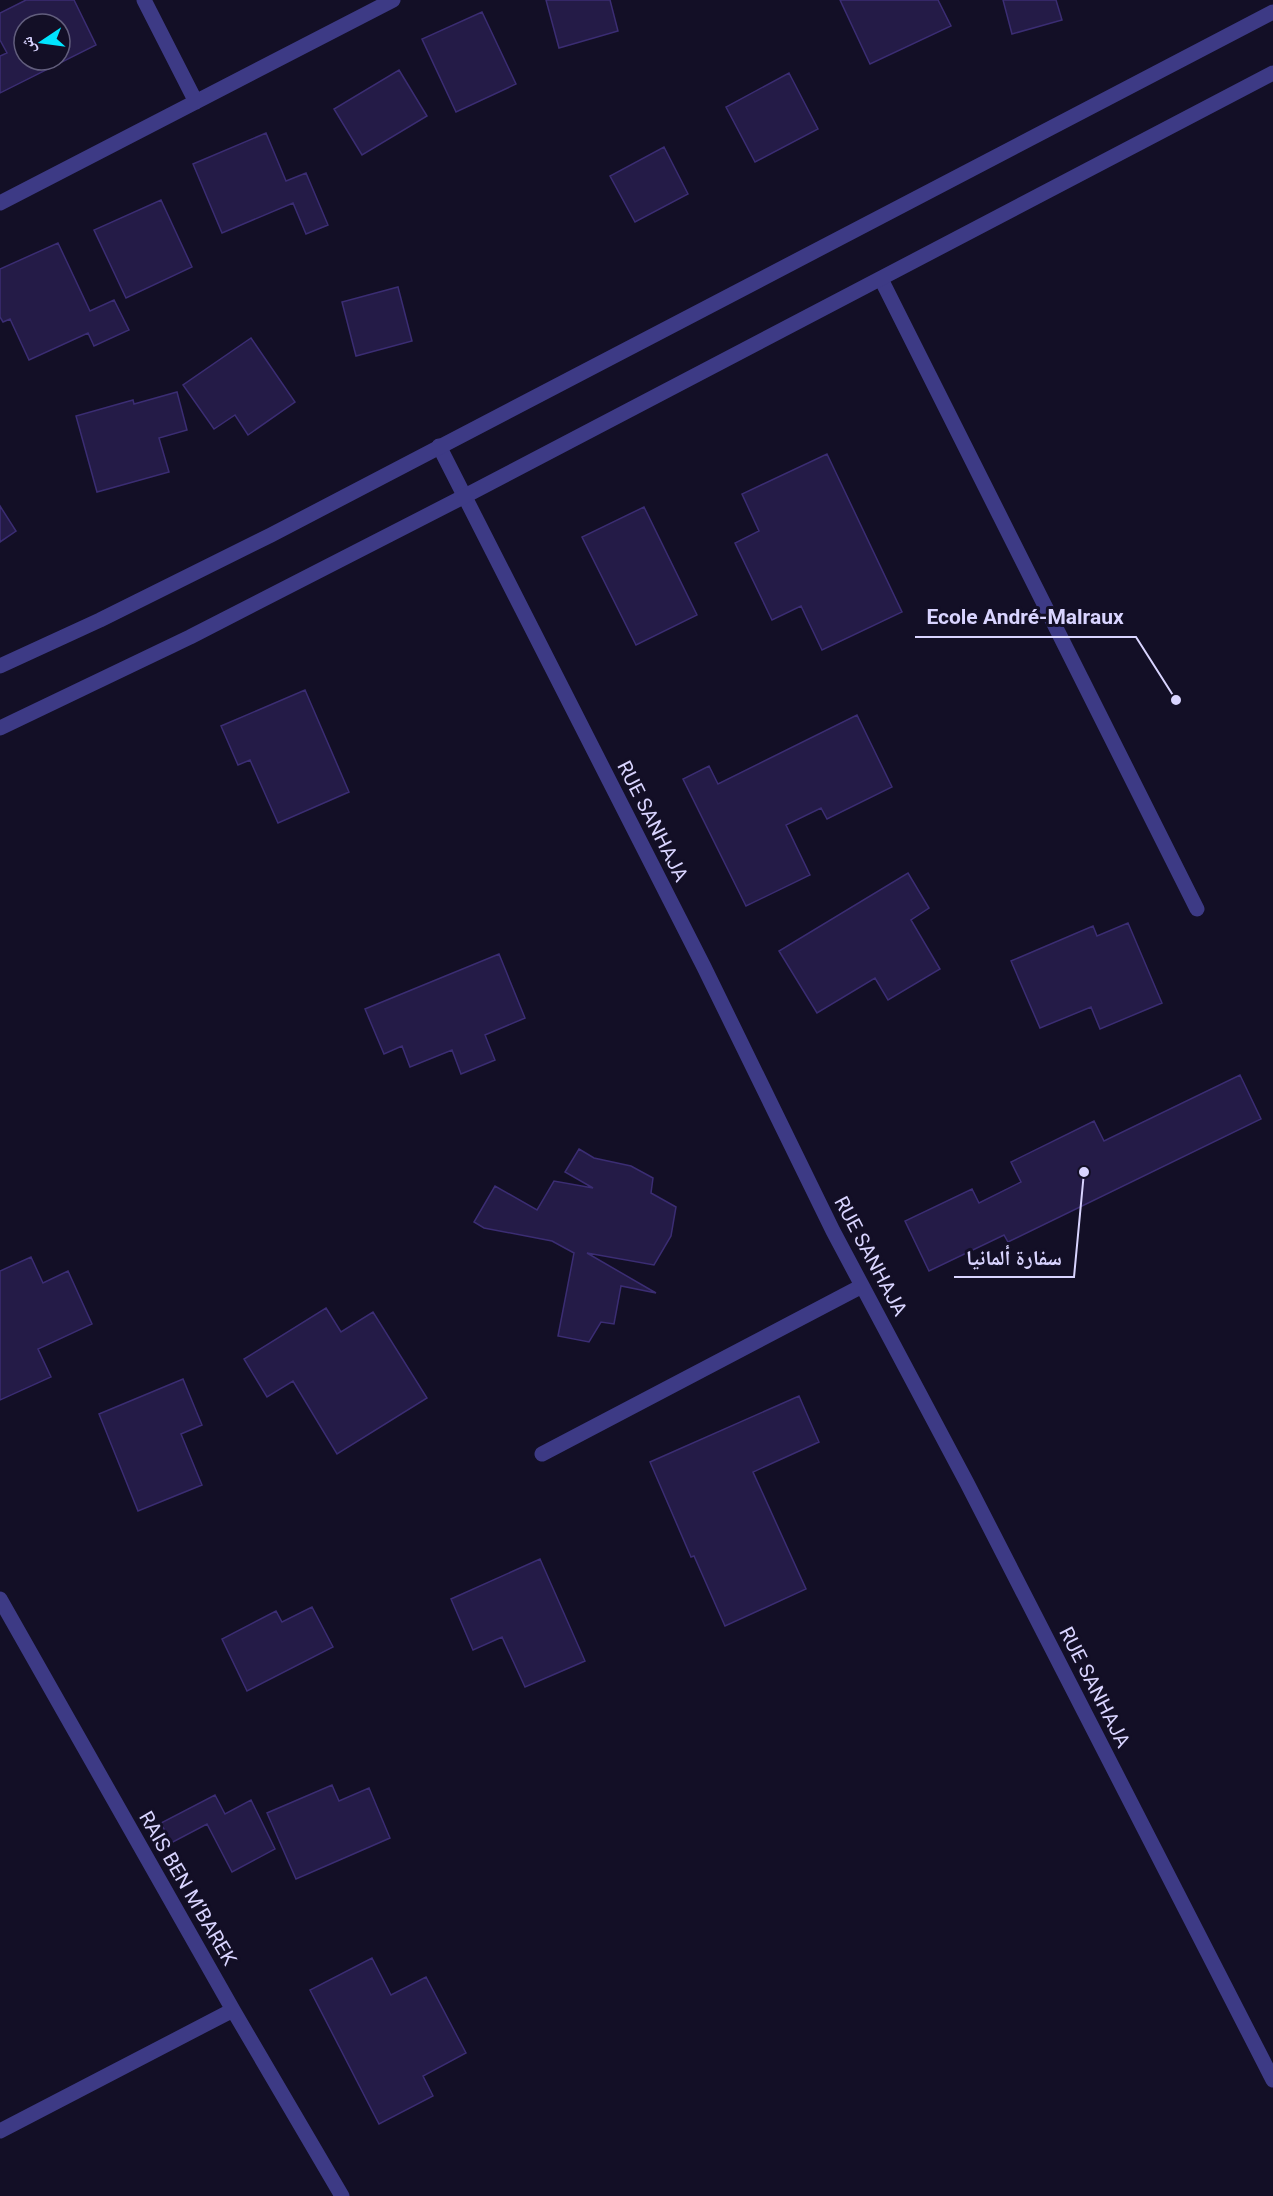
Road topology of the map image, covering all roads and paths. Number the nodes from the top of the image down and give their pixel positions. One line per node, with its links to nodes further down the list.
1 (144, 0): 5 (street)
2 (393, 0): 5 (street)
3 (1273, 12): 8 (street)
4 (1273, 73): 7 (street)
5 (196, 102): 6 (street)
6 (0, 203)
7 (881, 279): 9 (street); 12 (street)
8 (439, 446): 9 (street, RUE SANHAJA); 10 (street)
9 (465, 496): 11 (street); 13 (street, RUE SANHAJA)
10 (0, 666)
11 (1, 724)
12 (1197, 909)
13 (862, 1286): 14 (street); 17 (street, RUE SANHAJA)
14 (542, 1454)
15 (0, 1599): 16 (street, RAIS BEN M’BAREK)
16 (233, 2010): 18 (street); 19 (street, RAIS BEN M’BAREK)
17 (1273, 2080)
18 (0, 2131)
19 (342, 2196)

